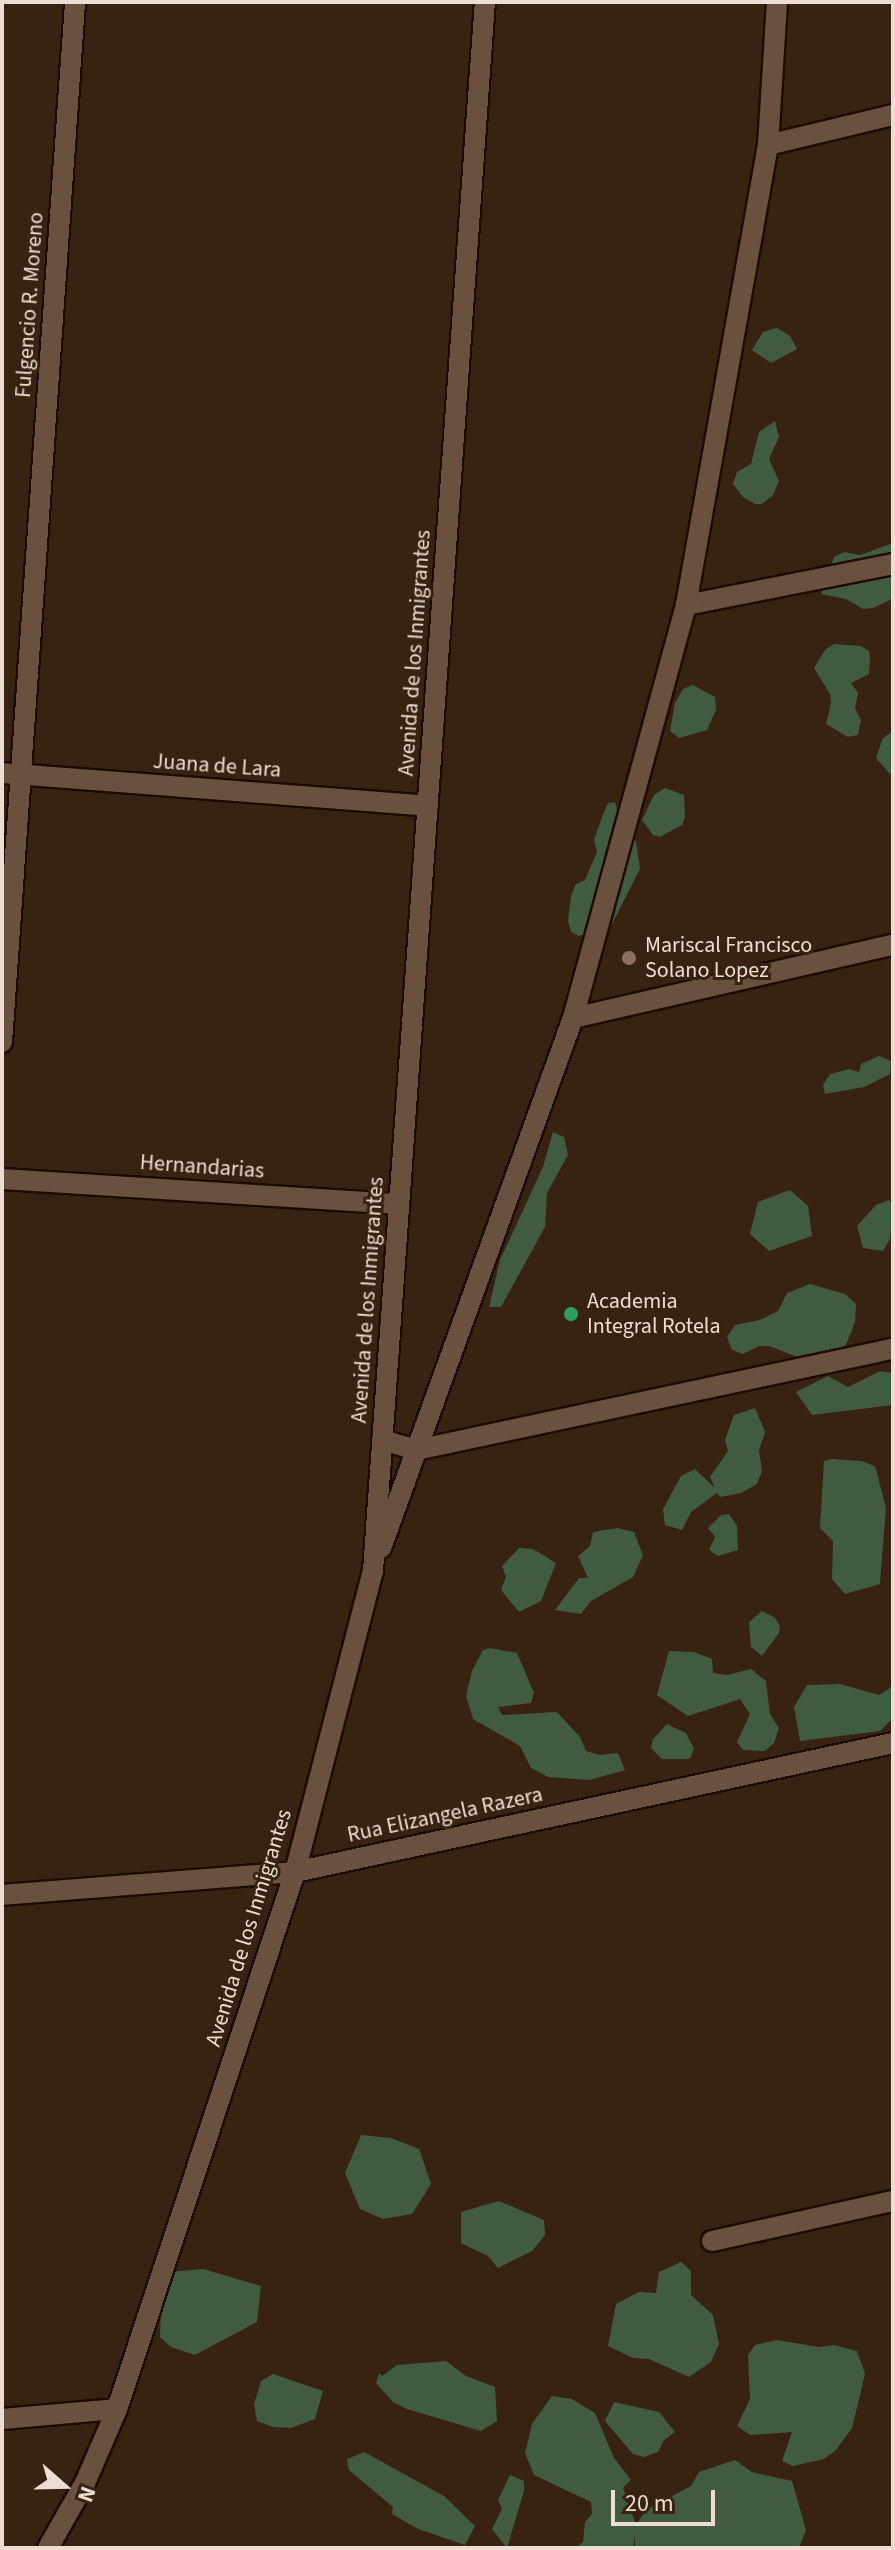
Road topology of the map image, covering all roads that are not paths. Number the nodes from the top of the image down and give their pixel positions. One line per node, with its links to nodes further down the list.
1 (75, 2): 8 (street, Fulgencio R. Moreno)
2 (485, 2): 9 (street, Avenida de los Inmigrantes)
3 (777, 2): 5 (street)
4 (893, 115): 5 (street)
5 (768, 145): 7 (street)
6 (893, 564): 7 (street)
7 (686, 605): 11 (street)
8 (11, 774): 9 (street, Juana de Lara); 12 (street, Fulgencio R. Moreno)
9 (428, 806): 14 (street, Avenida de los Inmigrantes)
10 (893, 945): 11 (street)
11 (573, 1018): 17 (street)
12 (2, 1042)
13 (2, 1179): 14 (street, Hernandarias)
14 (399, 1204): 16 (street, Avenida de los Inmigrantes)
15 (893, 1349): 17 (street)
16 (382, 1440): 17 (street); 18 (street, Avenida de los Inmigrantes)
17 (416, 1450): 18 (street)
18 (373, 1571): 20 (street, Avenida de los Inmigrantes)
19 (893, 1743): 20 (street, Rua Elizangela Razera)
20 (295, 1872): 21 (street, Rua Elizangela Razera); 24 (street, Avenida de los Inmigrantes)
21 (2, 1895)
22 (893, 2201): 23 (street)
23 (712, 2241)
24 (117, 2409): 25 (street); 26 (street, Avenida de los Inmigrantes)
25 (2, 2419)
26 (48, 2548)

